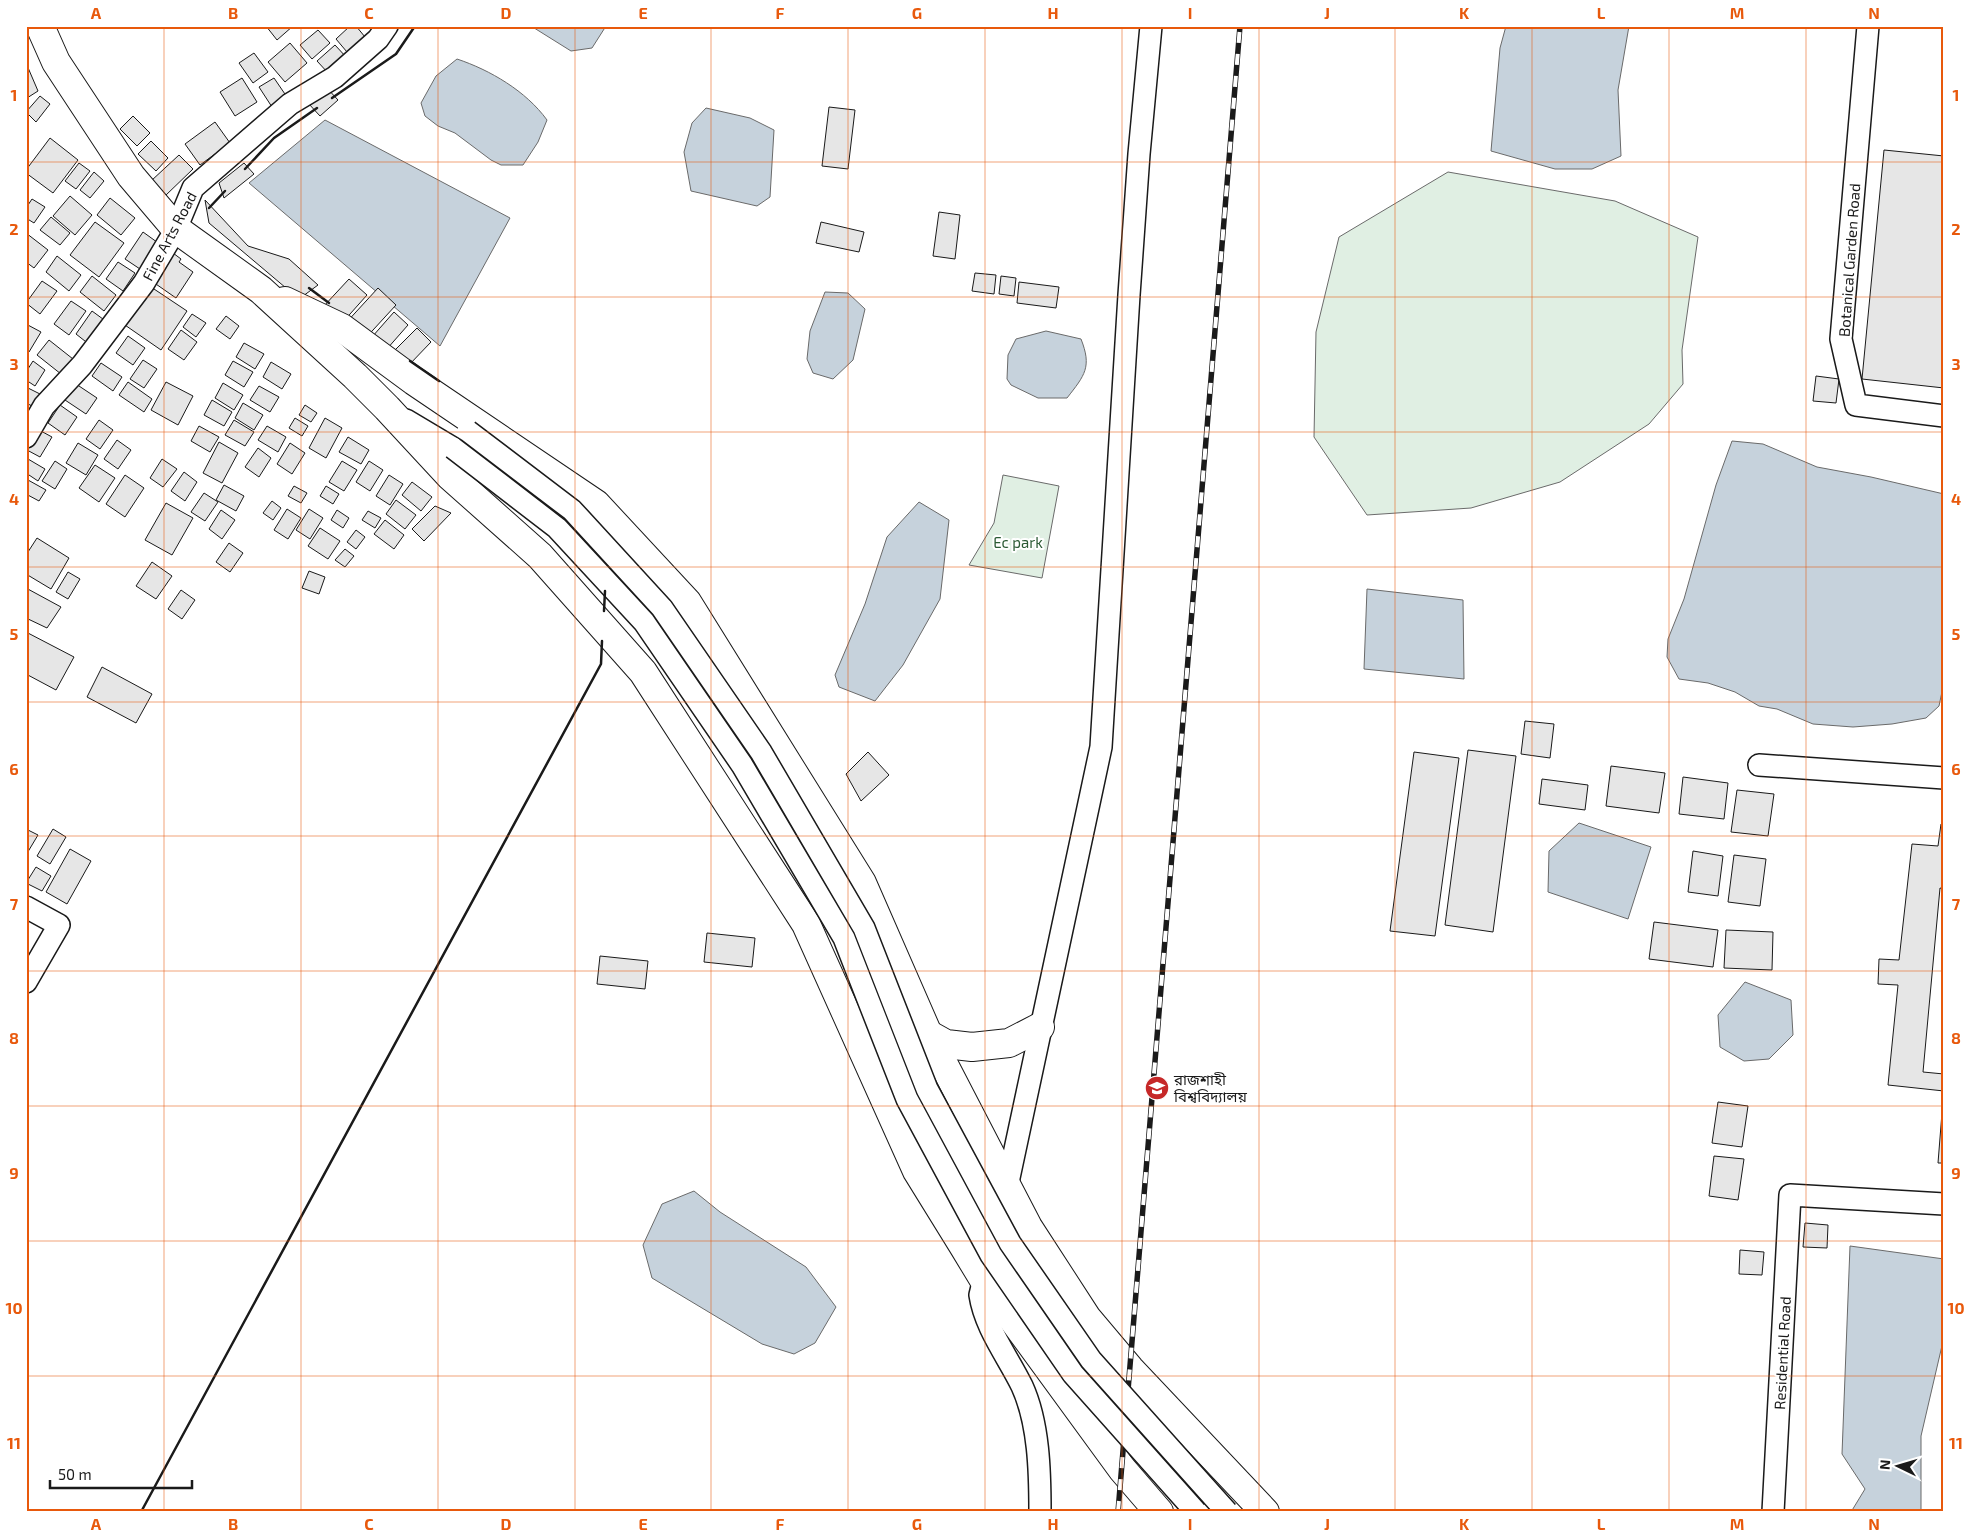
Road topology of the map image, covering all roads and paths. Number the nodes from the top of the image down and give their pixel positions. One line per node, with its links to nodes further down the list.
1 (40, 26): 5 (main road)
2 (387, 26): 5 (street, Fine Arts Road)
3 (1151, 26): 15 (street)
4 (1868, 26): 9 (street, Botanical Garden Road)
5 (176, 229): 6 (main road); 10 (street, Fine Arts Road)
6 (261, 290): 7 (main road); 8 (main road)
7 (414, 381): 16 (main road); 23 (street, bridge)
8 (387, 408): 19 (main road); 22 (street, bridge)
9 (1944, 416)
10 (26, 436)
11 (1759, 764): 12 (street)
12 (1944, 778)
13 (26, 907): 14 (street)
14 (26, 982)
15 (1040, 1027): 16 (main road); 17 (street)
16 (928, 1034): 17 (main road)
17 (1007, 1187): 19 (street); 24 (main road)
18 (1944, 1204): 25 (street, Residential Road)
19 (984, 1280): 20 (street); 21 (main road)
20 (1040, 1512)
21 (1159, 1512)
22 (1196, 1512)
23 (1227, 1512)
24 (1265, 1512)
25 (1773, 1512)

